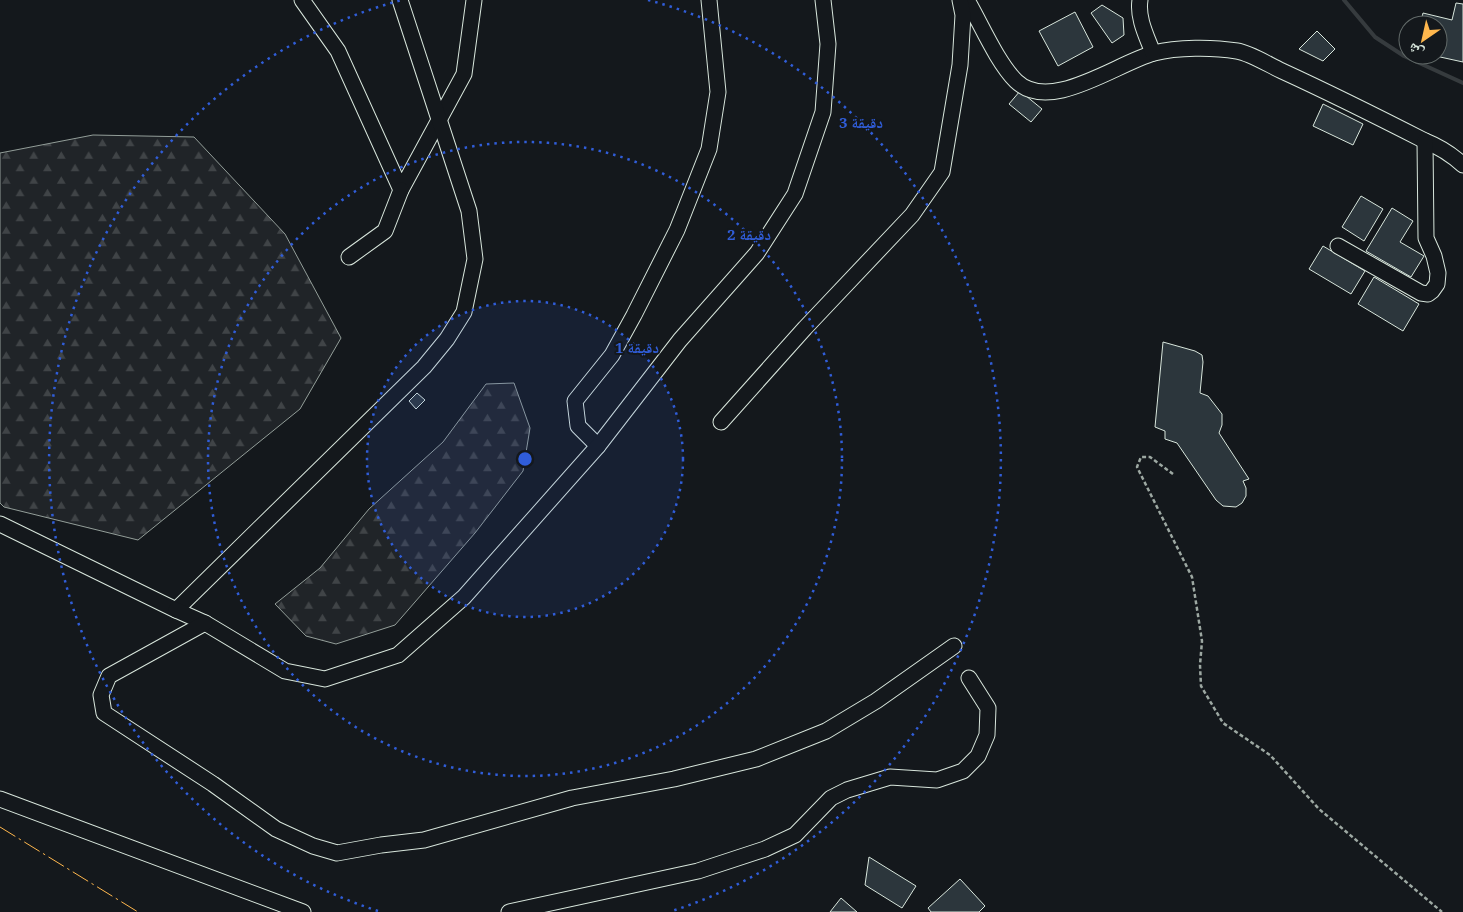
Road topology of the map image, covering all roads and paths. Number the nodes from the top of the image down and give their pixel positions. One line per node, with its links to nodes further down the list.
1 (302, 0): 13 (street)
2 (400, 0): 10 (street)
3 (474, 0): 10 (street)
4 (709, 0): 17 (street)
5 (823, 0): 17 (street)
6 (960, 0): 16 (street)
7 (967, 0): 9 (street)
8 (1140, 0): 9 (street)
9 (1154, 53): 11 (street)
10 (438, 121): 13 (street); 20 (street)
11 (1425, 141): 12 (street); 14 (street)
12 (1463, 165)
13 (400, 190): 15 (street)
14 (1338, 246)
15 (349, 257)
16 (721, 422)
17 (598, 446): 21 (street)
18 (1173, 474): 27 (path)
19 (0, 524): 20 (street)
20 (176, 610): 21 (street)
21 (205, 622): 22 (street)
22 (954, 646)
23 (969, 678): 26 (street)
24 (0, 798): 25 (street)
25 (303, 912)
26 (509, 912)
27 (1442, 912)

